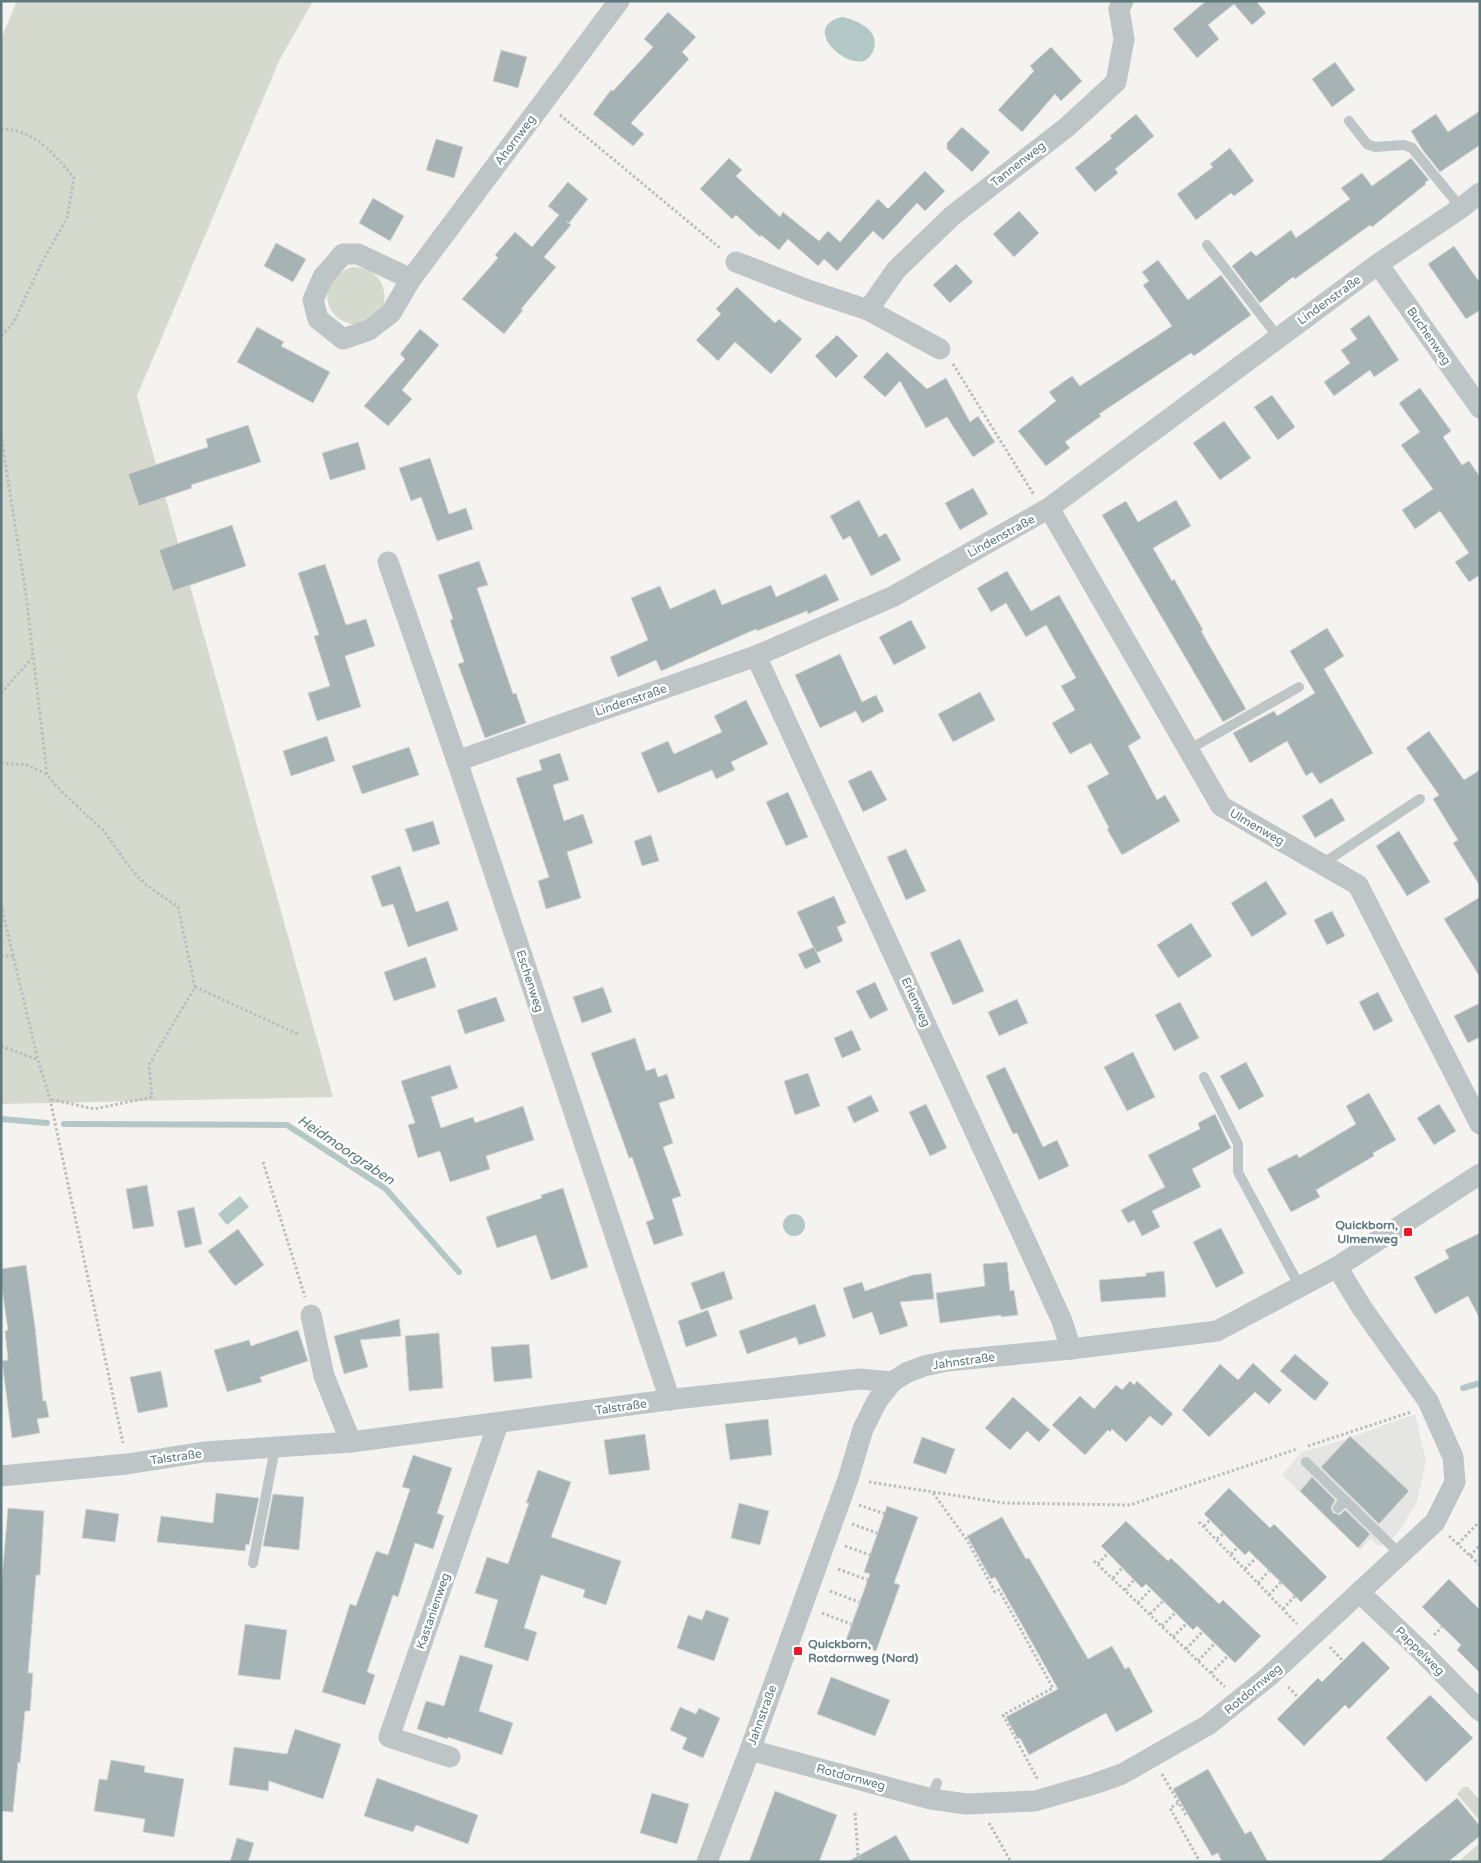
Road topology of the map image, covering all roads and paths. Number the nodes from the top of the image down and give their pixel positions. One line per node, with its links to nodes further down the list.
1 (620, 1): 3 (street, Ahornweg)
2 (1123, 1): 12 (street, Tannenweg)
3 (544, 101): 9 (path); 11 (street, Ahornweg)
4 (1349, 121): 7 (lane)
5 (1, 130): 13 (path)
6 (1480, 193): 7 (street, Lindenstraße)
7 (1461, 208): 10 (street, Lindenstraße)
8 (1207, 244): 14 (lane)
9 (736, 262): 12 (street)
10 (1378, 264): 14 (street, Lindenstraße); 16 (street, Buchenweg)
11 (411, 279): 11 (street, Ahornweg)
12 (868, 310): 15 (street)
13 (1, 336)
14 (1278, 338): 18 (street, Lindenstraße)
15 (940, 348): 18 (path)
16 (1480, 408)
17 (1, 435): 21 (path)
18 (1049, 508): 20 (street, Lindenstraße); 24 (street, Ulmenweg)
19 (388, 562): 25 (street, Eschenweg)
20 (756, 656): 25 (street, Lindenstraße); 45 (street, Erlenweg)
21 (32, 658): 23 (path); 27 (path)
22 (1299, 688): 24 (lane)
23 (1, 693)
24 (1188, 750): 29 (street, Ulmenweg)
25 (457, 761): 47 (street, Eschenweg)
26 (1, 763): 27 (path)
27 (47, 775): 33 (path)
28 (1420, 799): 29 (lane)
29 (1322, 864): 39 (street, Ulmenweg)
30 (1, 905): 32 (path)
31 (1, 956): 32 (path)
32 (14, 956): 36 (path)
33 (195, 987): 34 (path); 38 (path)
34 (298, 1034)
35 (1, 1046): 36 (path)
36 (38, 1060): 38 (path)
37 (1204, 1077): 43 (lane)
38 (50, 1099): 53 (path)
39 (1480, 1124)
40 (263, 1162): 44 (path)
41 (1480, 1174): 42 (street, Jahnstraße)
42 (1337, 1267): 43 (street, Jahnstraße); 48 (street, Rotdornweg)
43 (1300, 1287): 45 (street, Jahnstraße)
44 (311, 1315): 50 (street)
45 (1071, 1349): 46 (street, Jahnstraße)
46 (892, 1382): 47 (street, Talstraße); 55 (street, Jahnstraße)
47 (670, 1400): 49 (street, Talstraße)
48 (1430, 1405): 56 (path); 74 (street, Rotdornweg)
49 (498, 1424): 50 (street, Talstraße); 120 (street, Kastanienweg)
50 (351, 1442): 51 (street, Talstraße)
51 (275, 1448): 53 (street, Talstraße); 79 (lane)
52 (1306, 1462): 74 (lane)
53 (127, 1464): 54 (street, Talstraße)
54 (1, 1476)
55 (848, 1479): 56 (path); 119 (street, Jahnstraße)
56 (933, 1492): 122 (path)
57 (858, 1505): 58 (path)
58 (884, 1514)
59 (1210, 1520): 63 (path)
60 (1199, 1522): 63 (path)
61 (852, 1524): 64 (path)
62 (1477, 1524): 68 (path)
63 (1204, 1526): 67 (path)
64 (877, 1533)
65 (1446, 1533): 68 (path)
66 (1223, 1534): 67 (path)
67 (1217, 1539): 73 (path)
68 (1458, 1544): 76 (path)
69 (1480, 1545): 76 (path)
70 (845, 1546): 75 (path)
71 (1237, 1548): 73 (path)
72 (1108, 1553): 80 (path)
73 (1231, 1554): 84 (path)
74 (1400, 1554): 94 (street, Rotdornweg)
75 (870, 1555)
76 (1470, 1556): 81 (path)
77 (1256, 1558): 84 (path)
78 (1094, 1561): 80 (path)
79 (253, 1563)
80 (1098, 1564): 86 (path)
81 (1480, 1565)
82 (1122, 1568): 86 (path)
83 (837, 1569): 87 (path)
84 (1245, 1569): 90 (path)
85 (1270, 1571): 90 (path)
86 (1113, 1578): 92 (path)
87 (868, 1580)
88 (1134, 1580): 92 (path)
89 (1281, 1582): 95 (path)
90 (1258, 1583): 95 (path)
91 (1151, 1589): 99 (path)
92 (1125, 1590): 99 (path)
93 (829, 1591): 98 (path)
94 (1359, 1592): 118 (street, Pappelweg); 119 (street, Rotdornweg)
95 (1269, 1595): 100 (path)
96 (1294, 1596): 100 (path)
97 (1163, 1601): 103 (path)
98 (860, 1602)
99 (1138, 1603): 103 (path)
100 (1283, 1609): 107 (path)
101 (821, 1613): 104 (path)
102 (1175, 1613): 106 (path)
103 (1150, 1614): 106 (path)
104 (851, 1624)
105 (1186, 1624): 109 (path)
106 (1162, 1626): 109 (path)
107 (1301, 1628)
108 (1203, 1632): 112 (path)
109 (1174, 1638): 112 (path)
110 (1215, 1643): 114 (path)
111 (1326, 1644): 115 (path)
112 (1186, 1649): 114 (path)
113 (1228, 1656): 116 (path)
114 (1198, 1661): 116 (path)
115 (1343, 1661)
116 (1211, 1673): 117 (path)
117 (1230, 1691)
118 (1480, 1711)
119 (750, 1750): 127 (street, Jahnstraße)
120 (450, 1757)
121 (1161, 1772): 123 (path)
122 (1040, 1782)
123 (1178, 1803): 125 (path); 130 (path)
124 (855, 1813): 128 (path)
125 (1186, 1817)
126 (989, 1822): 129 (path)
127 (707, 1862)
128 (862, 1862)
129 (1011, 1862)
130 (1200, 1862)

